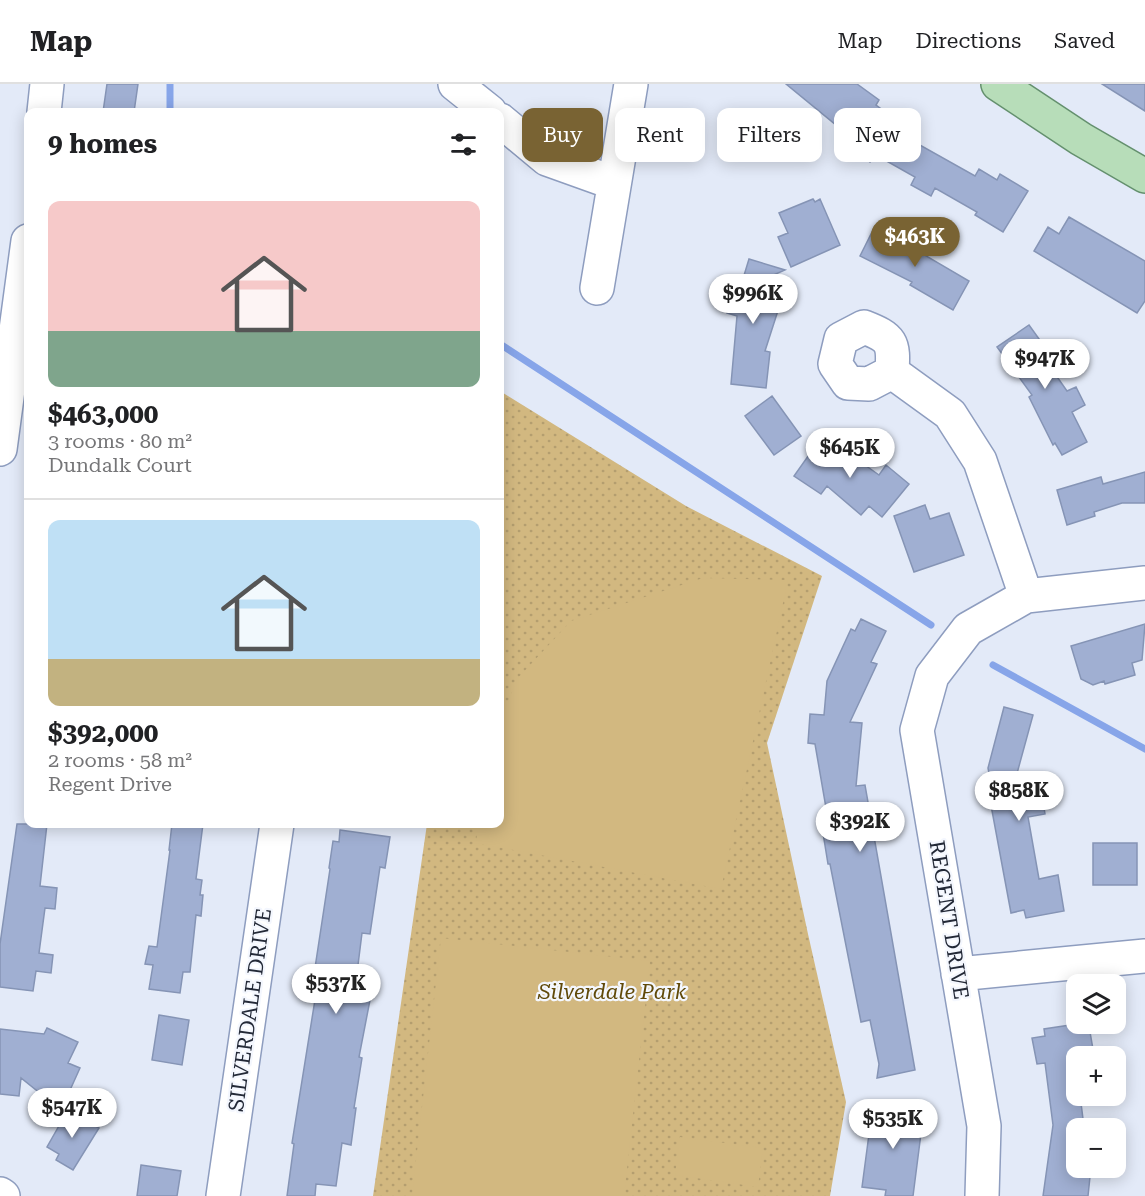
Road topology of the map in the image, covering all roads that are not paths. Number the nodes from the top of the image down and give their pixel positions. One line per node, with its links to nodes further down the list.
1 (47, 84): 5 (street)
2 (455, 84): 6 (street)
3 (631, 84): 9 (street)
4 (998, 84): 8 (main road)
5 (44, 108)
6 (485, 108)
7 (504, 123): 9 (street)
8 (1145, 176)
9 (614, 183): 11 (street)
10 (24, 271): 13 (street)
11 (597, 288)
12 (892, 372): 15 (street)
13 (0, 448)
14 (1145, 583): 15 (street, REGENT DRIVE)
15 (1026, 596): 18 (street, REGENT DRIVE)
16 (277, 828): 19 (street, SILVERDALE DRIVE)
17 (1145, 956): 18 (street)
18 (958, 974): 20 (street, REGENT DRIVE)
19 (223, 1196)
20 (982, 1196)

